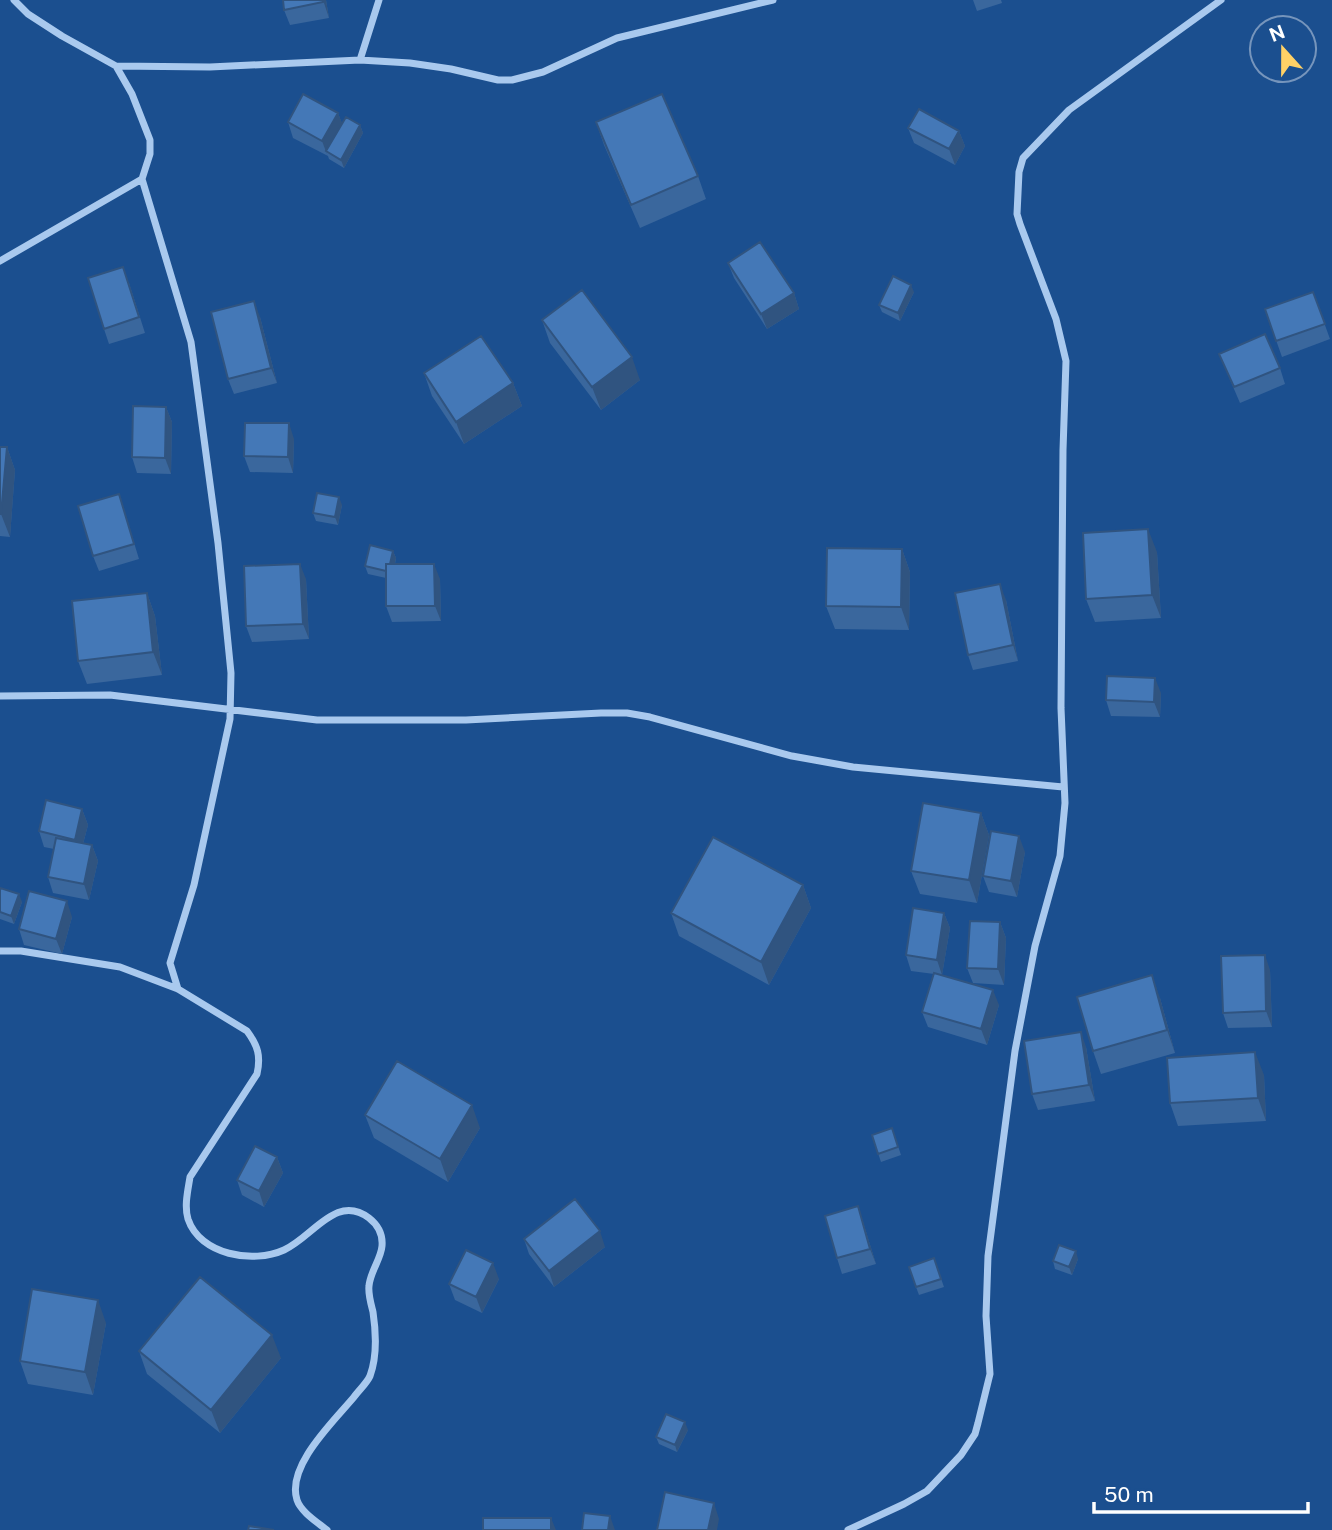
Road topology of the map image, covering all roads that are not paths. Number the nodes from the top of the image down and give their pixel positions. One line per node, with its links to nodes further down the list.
1 (14, 0): 6 (street)
2 (379, 0): 5 (street)
3 (774, 0): 5 (street)
4 (1221, 0): 11 (street)
5 (360, 60): 6 (street)
6 (116, 66): 7 (street)
7 (142, 179): 8 (street); 10 (street)
8 (0, 261)
9 (0, 696): 10 (street)
10 (231, 709): 11 (street); 13 (street)
11 (1063, 787): 15 (street)
12 (0, 951): 13 (street)
13 (178, 989): 14 (street)
14 (327, 1530)
15 (848, 1530)

